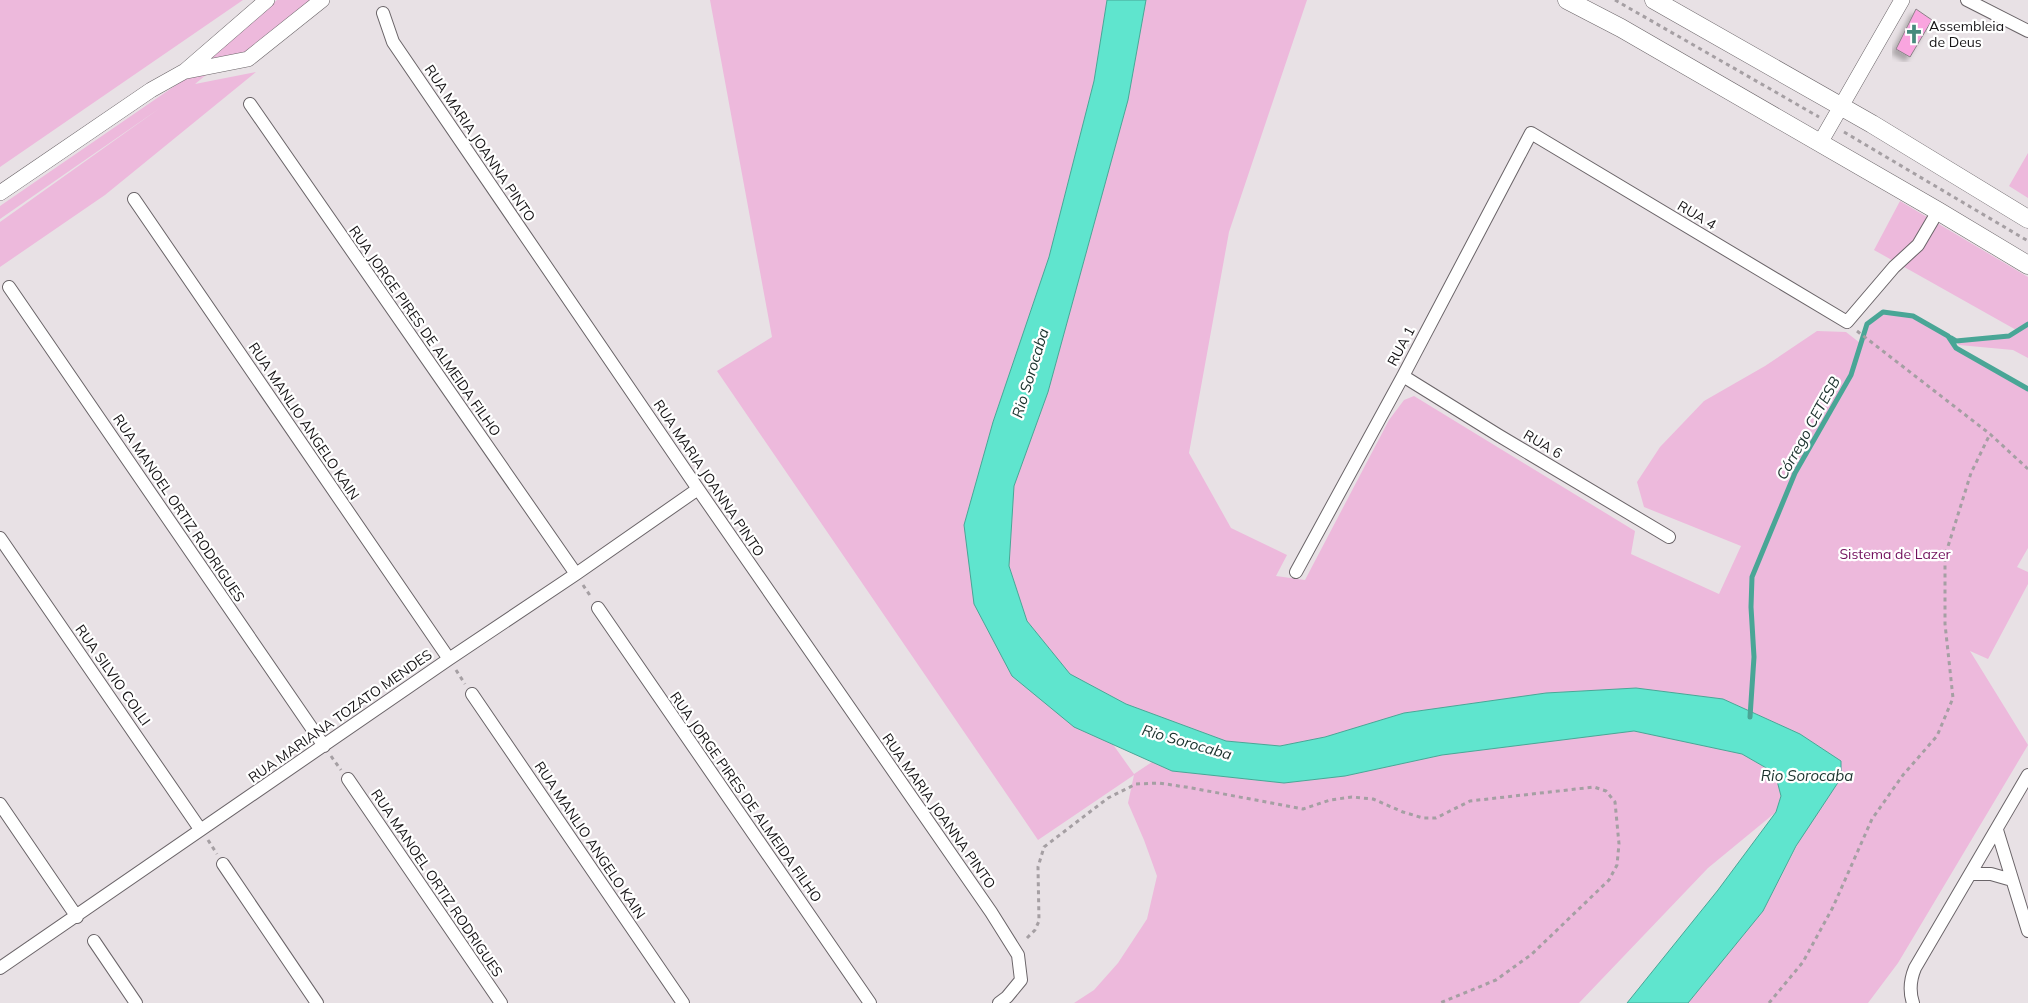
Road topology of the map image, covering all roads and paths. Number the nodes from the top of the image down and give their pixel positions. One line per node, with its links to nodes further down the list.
1 (267, 0): 10 (street)
2 (322, 0): 10 (street)
3 (1567, 0): 16 (main road)
4 (1615, 0): 13 (path)
5 (1654, 0): 12 (main road)
6 (1902, 0): 12 (street)
7 (1967, 0): 9 (street)
8 (384, 13): 28 (street, RUA MARIA JOANNA PINTO)
9 (2028, 31)
10 (185, 71): 17 (street)
11 (250, 104): 32 (street, RUA JORGE PIRES DE ALMEIDA FILHO)
12 (1841, 106): 16 (street); 20 (main road)
13 (1806, 109)
14 (1531, 133): 24 (street, RUA 4); 25 (street, RUA 1)
15 (1861, 142): 21 (path)
16 (1820, 143): 19 (main road)
17 (0, 193)
18 (134, 199): 34 (street, RUA MANLIO ANGELO KAIN)
19 (1938, 211): 22 (main road); 24 (street)
20 (2028, 219)
21 (2028, 241)
22 (2028, 265)
23 (9, 287): 36 (street, RUA MANOEL ORTIZ RODRIGUES)
24 (1852, 326): 26 (path)
25 (1403, 376): 29 (street, RUA 6); 31 (street, RUA 1)
26 (1990, 434): 27 (path); 57 (path)
27 (2028, 469)
28 (698, 489): 32 (street, RUA MARIANA TOZATO MENDES); 55 (street, RUA MARIA JOANNA PINTO)
29 (1669, 537)
30 (0, 538): 40 (street, RUA SILVIO COLLI)
31 (1296, 572)
32 (576, 574): 33 (path); 34 (street, RUA MARIANA TOZATO MENDES)
33 (598, 608): 54 (street, RUA JORGE PIRES DE ALMEIDA FILHO)
34 (449, 659): 35 (path); 36 (street, RUA MARIANA TOZATO MENDES)
35 (472, 694): 53 (street, RUA MANLIO ANGELO KAIN)
36 (324, 746): 38 (path); 40 (street, RUA MARIANA TOZATO MENDES)
37 (2028, 775): 41 (street)
38 (348, 779): 52 (street, RUA MANOEL ORTIZ RODRIGUES)
39 (0, 804): 45 (street)
40 (200, 829): 42 (path); 45 (street, RUA MARIANA TOZATO MENDES)
41 (1997, 830): 43 (street); 44 (street)
42 (223, 864): 51 (street)
43 (1972, 874): 44 (street); 58 (street)
44 (2012, 880): 46 (street)
45 (77, 916): 49 (street, RUA MARIANA TOZATO MENDES)
46 (2028, 931)
47 (1027, 938): 56 (path)
48 (94, 940): 50 (street)
49 (0, 968)
50 (136, 1003)
51 (317, 1003)
52 (501, 1003)
53 (683, 1003)
54 (870, 1003)
55 (999, 1003)
56 (1440, 1003)
57 (1769, 1003)
58 (1913, 1003)

